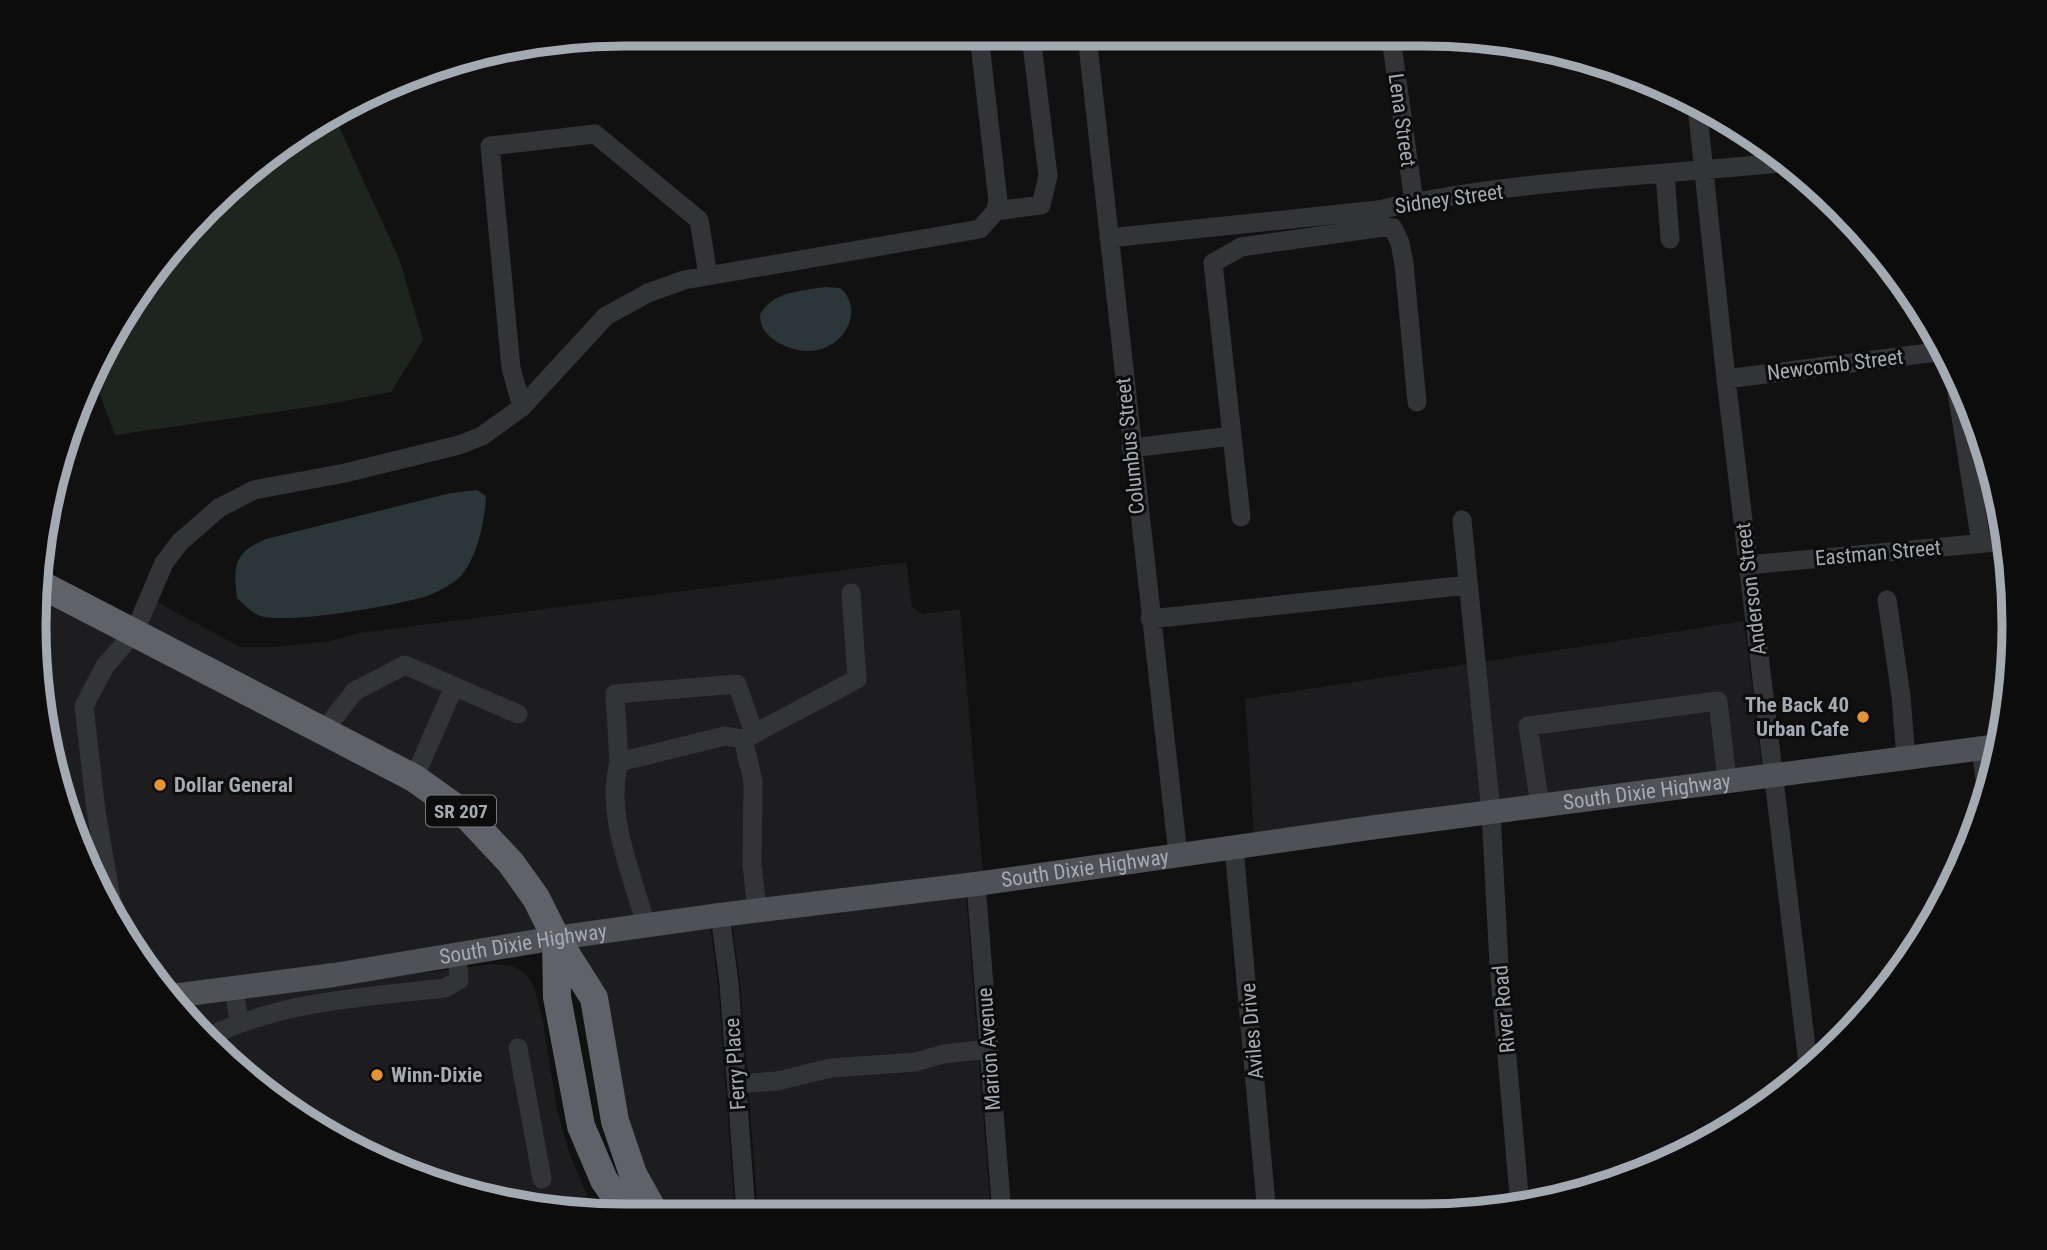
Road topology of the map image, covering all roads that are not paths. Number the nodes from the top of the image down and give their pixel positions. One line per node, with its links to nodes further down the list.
1 (980, 46): 10 (street)
2 (1032, 46): 10 (street)
3 (1088, 46): 12 (street, Columbus Street)
4 (1392, 46): 9 (street, Lena Street)
5 (1698, 116): 7 (street, Anderson Street)
6 (1773, 163): 7 (street, Sidney Street)
7 (1704, 170): 8 (street, Sidney Street); 17 (street, Anderson Street)
8 (1665, 174): 9 (street, Sidney Street); 13 (street)
9 (1414, 202): 11 (street, Sidney Street)
10 (995, 211): 15 (street)
11 (1209, 227): 12 (street, Sidney Street); 14 (street)
12 (1109, 238): 22 (street, Columbus Street)
13 (1670, 239)
14 (1213, 263): 18 (street); 21 (street)
15 (708, 275): 19 (street); 19 (street)
16 (1933, 352): 17 (street, Newcomb Street)
17 (1726, 379): 27 (street, Anderson Street)
18 (1417, 402)
19 (522, 407): 33 (street)
20 (1961, 414): 26 (street)
21 (1232, 436): 22 (street); 23 (street)
22 (1130, 448): 32 (street, Columbus Street)
23 (1241, 517)
24 (1462, 520): 28 (street, River Road)
25 (1996, 542): 26 (street, Eastman Street)
26 (1981, 543): 27 (street, Eastman Street)
27 (1748, 565): 41 (street, Anderson Street)
28 (1468, 585): 32 (street); 45 (street, River Road)
29 (47, 588): 33 (highway, SR 207)
30 (852, 593): 37 (street)
31 (1887, 600): 39 (street)
32 (1150, 619): 47 (street, Columbus Street)
33 (134, 633): 36 (highway, SR 207); 49 (street)
34 (454, 687): 35 (street); 36 (street); 42 (street)
35 (518, 714)
36 (324, 730): 42 (highway, SR 207)
37 (748, 736): 40 (street); 40 (street); 50 (street)
38 (1988, 747): 39 (main road, South Dixie Highway)
39 (1906, 759): 41 (main road, South Dixie Highway)
40 (619, 762): 52 (street)
41 (1774, 775): 43 (main road, South Dixie Highway); 61 (street, Anderson Street)
42 (414, 778): 53 (highway, SR 207)
43 (1727, 780): 44 (main road, South Dixie Highway); 44 (street)
44 (1539, 805): 45 (main road, South Dixie Highway)
45 (1491, 812): 46 (main road, South Dixie Highway); 64 (street, River Road)
46 (1234, 848): 47 (main road, South Dixie Highway); 69 (street, Aviles Drive)
47 (1178, 855): 48 (main road, South Dixie Highway)
48 (976, 884): 50 (main road, South Dixie Highway); 60 (street, Marion Avenue)
49 (110, 890)
50 (757, 911): 51 (main road, South Dixie Highway)
51 (720, 915): 52 (main road, South Dixie Highway); 62 (street, Ferry Place)
52 (646, 925): 53 (main road, South Dixie Highway)
53 (556, 938): 54 (main road, South Dixie Highway); 65 (highway, SR 207); 66 (highway, SR 207)
54 (457, 954): 55 (main road, South Dixie Highway); 57 (street)
55 (234, 988): 56 (main road, South Dixie Highway); 57 (street)
56 (179, 995)
57 (239, 1022): 58 (street)
58 (214, 1034)
59 (518, 1048): 63 (street)
60 (989, 1049): 62 (street); 68 (street, Marion Avenue)
61 (1807, 1058)
62 (737, 1084): 67 (street, Ferry Place)
63 (542, 1179)
64 (1519, 1196)
65 (620, 1204)
66 (650, 1204)
67 (745, 1204)
68 (1001, 1204)
69 (1266, 1204)

